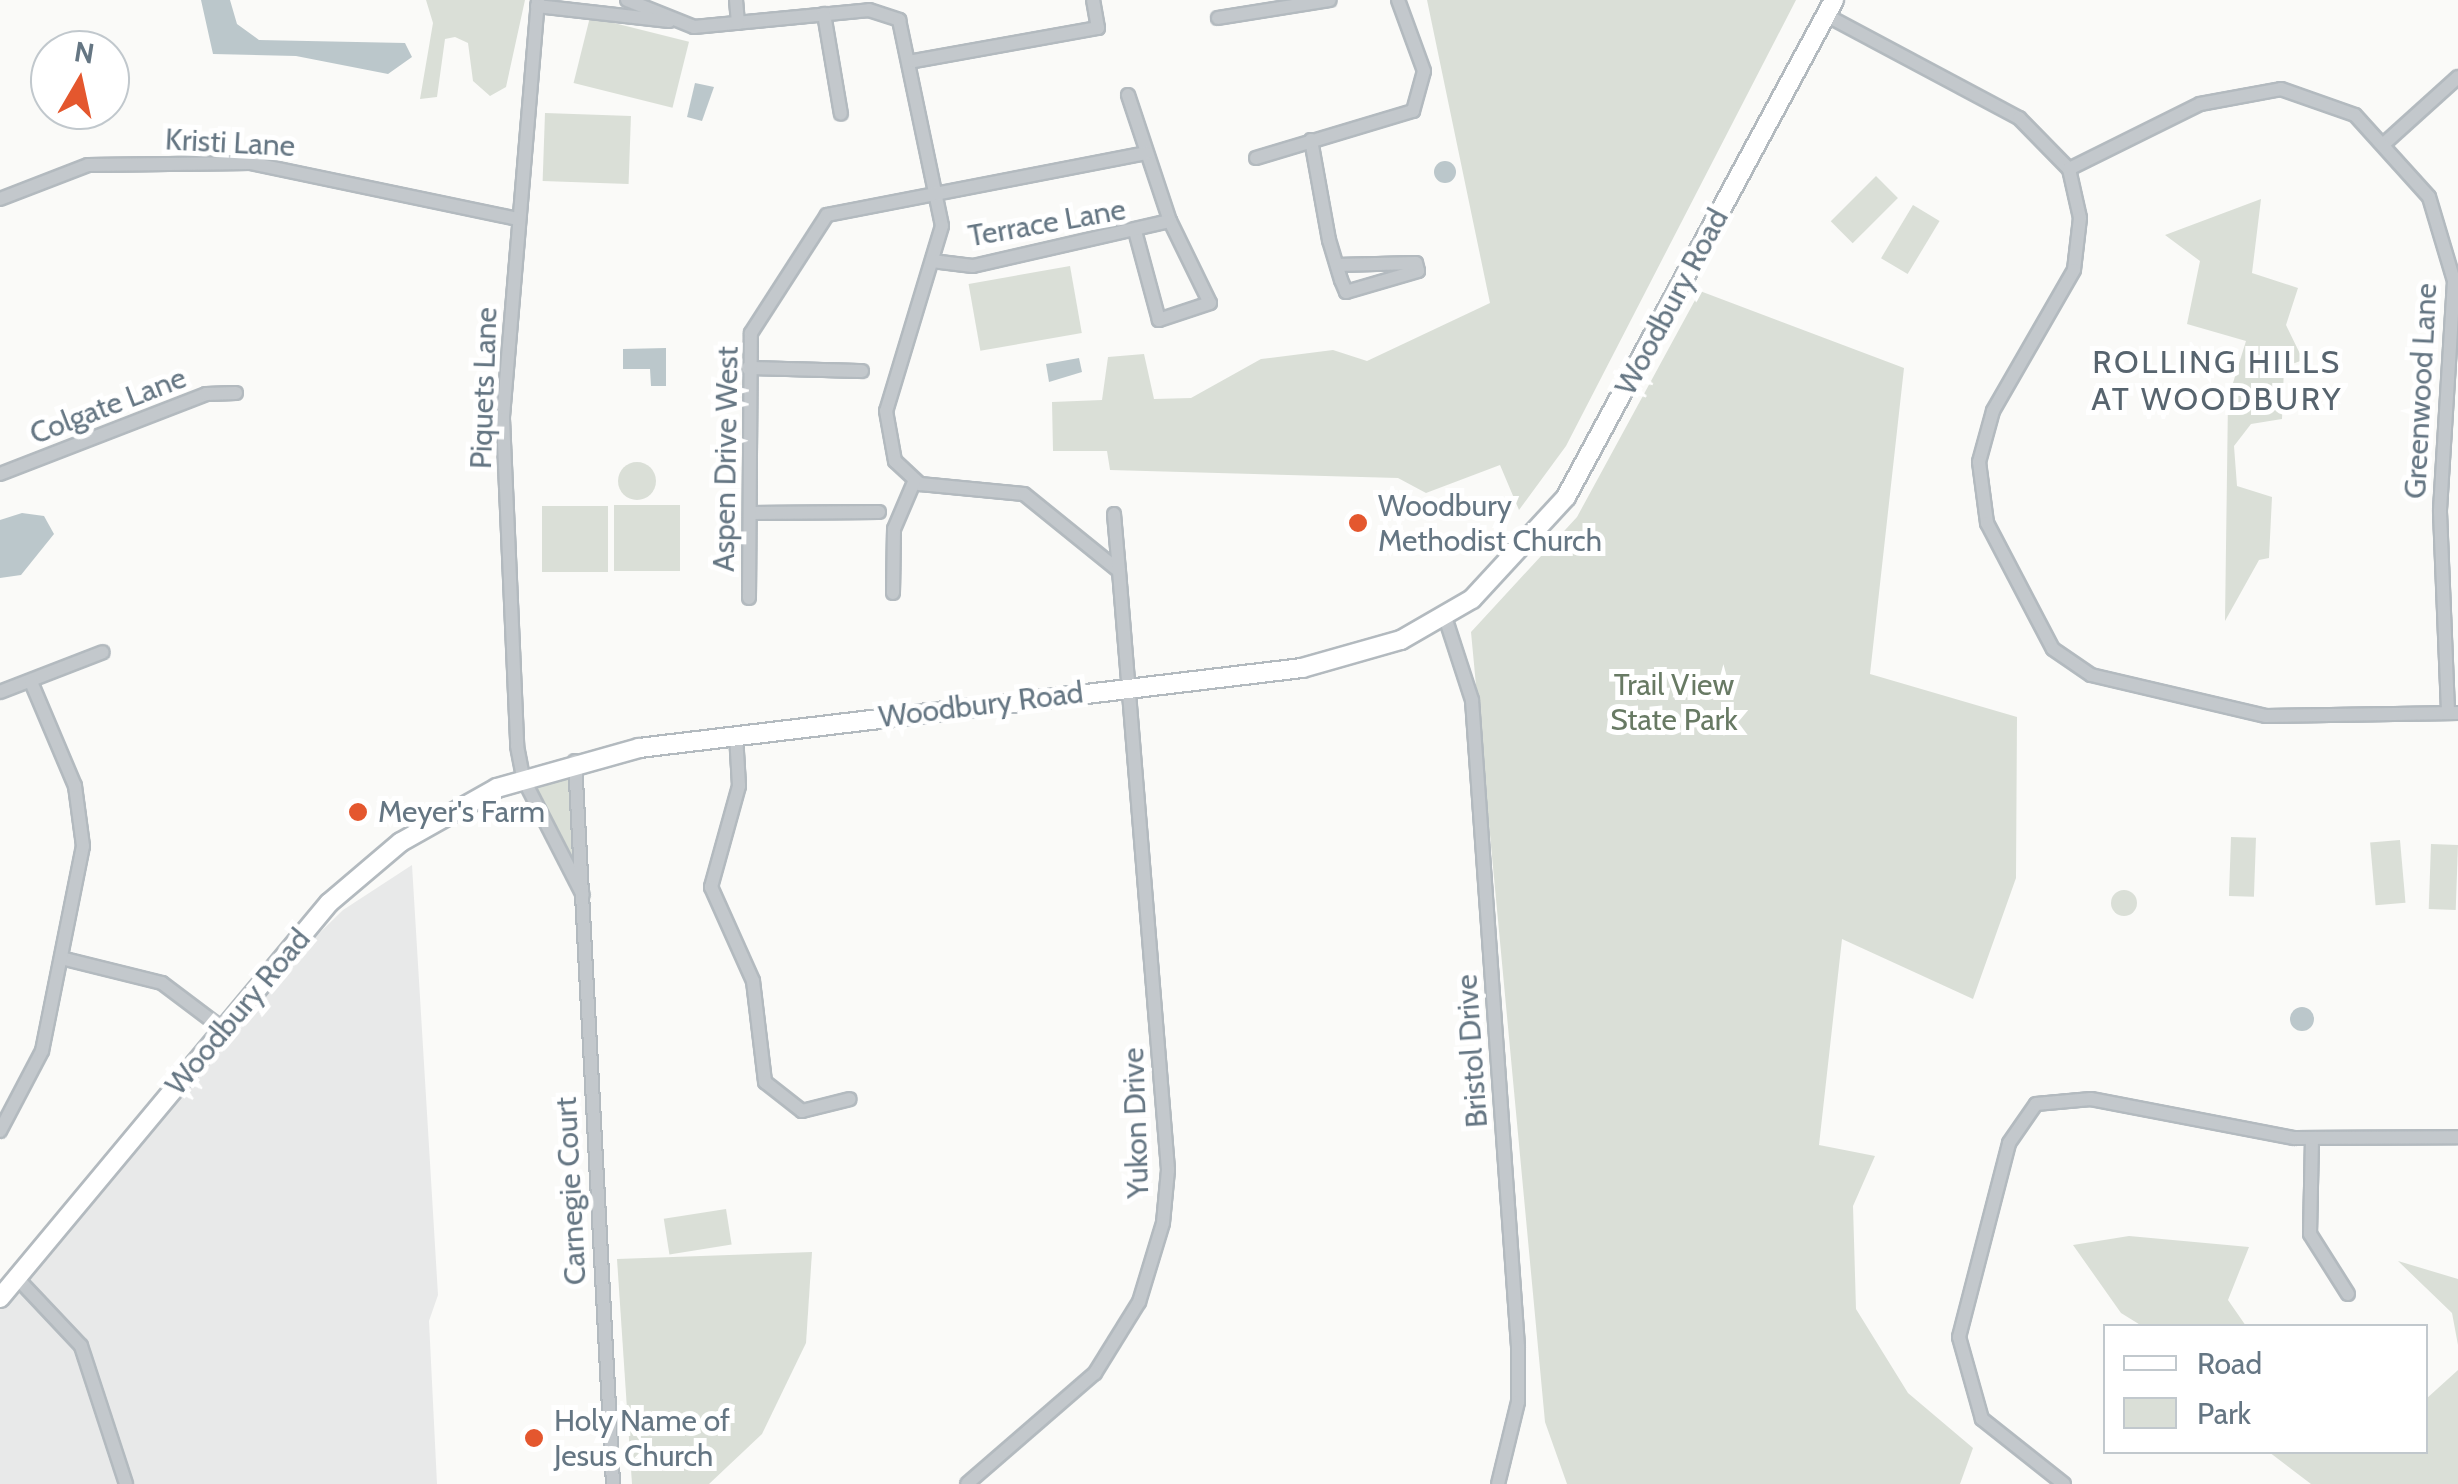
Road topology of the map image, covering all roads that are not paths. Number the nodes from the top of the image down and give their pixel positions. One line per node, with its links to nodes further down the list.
1 (627, 0): 11 (street)
2 (736, 0): 12 (street)
3 (1092, 0): 13 (street)
4 (1330, 0): 10 (street)
5 (1398, 0): 17 (street)
6 (538, 3): 11 (street); 24 (street, Piquets Lane)
7 (868, 5): 9 (street); 13 (street)
8 (1830, 8): 21 (street); 40 (main road, Woodbury Road)
9 (824, 14): 12 (street); 16 (street)
10 (1218, 18)
11 (677, 22): 12 (street)
12 (738, 23)
13 (914, 60): 22 (street)
14 (2458, 77): 18 (street)
15 (1128, 96): 19 (street)
16 (841, 114)
17 (1310, 140): 20 (street); 28 (street)
18 (2386, 142): 21 (street, Greenwood Lane); 45 (street, Greenwood Lane)
19 (1146, 153): 22 (street, Aspen Drive West); 25 (street)
20 (1256, 158)
21 (2069, 170): 45 (street)
22 (938, 193): 27 (street); 29 (street, Aspen Drive West)
23 (0, 199): 24 (street, Kristi Lane)
24 (518, 219): 48 (street, Piquets Lane)
25 (1170, 221): 26 (street, Terrace Lane); 26 (street)
26 (1136, 235): 27 (street, Terrace Lane)
27 (932, 261): 33 (street)
28 (1336, 265): 28 (street)
29 (748, 368): 30 (street); 34 (street, Aspen Drive West)
30 (862, 371)
31 (236, 393): 32 (street, Colgate Lane)
32 (0, 474)
33 (914, 482): 37 (street); 38 (street)
34 (750, 512): 35 (street); 39 (street, Aspen Drive West)
35 (880, 512)
36 (1114, 514): 37 (street, Yukon Drive)
37 (1119, 571): 43 (street, Yukon Drive)
38 (893, 593)
39 (749, 598)
40 (1445, 617): 43 (main road, Woodbury Road); 62 (street, Bristol Drive)
41 (103, 652): 42 (street)
42 (30, 682): 44 (street); 50 (street)
43 (1132, 686): 46 (main road, Woodbury Road); 61 (street, Yukon Drive)
44 (0, 692)
45 (2453, 712)
46 (736, 735): 47 (main road, Woodbury Road); 52 (street)
47 (575, 760): 48 (main road, Woodbury Road); 49 (street, Carnegie Court)
48 (523, 778): 49 (street, Carnegie Court); 51 (main road, Woodbury Road)
49 (582, 895): 60 (street, Carnegie Court)
50 (61, 958): 51 (street); 53 (street)
51 (223, 1029): 56 (main road, Woodbury Road)
52 (850, 1099)
53 (0, 1131)
54 (2458, 1138): 55 (street)
55 (2312, 1139): 57 (street); 63 (street)
56 (17, 1278): 58 (main road, Woodbury Road); 59 (street)
57 (2348, 1294)
58 (0, 1298)
59 (126, 1484)
60 (613, 1484)
61 (967, 1484)
62 (1498, 1484)
63 (2064, 1484)

